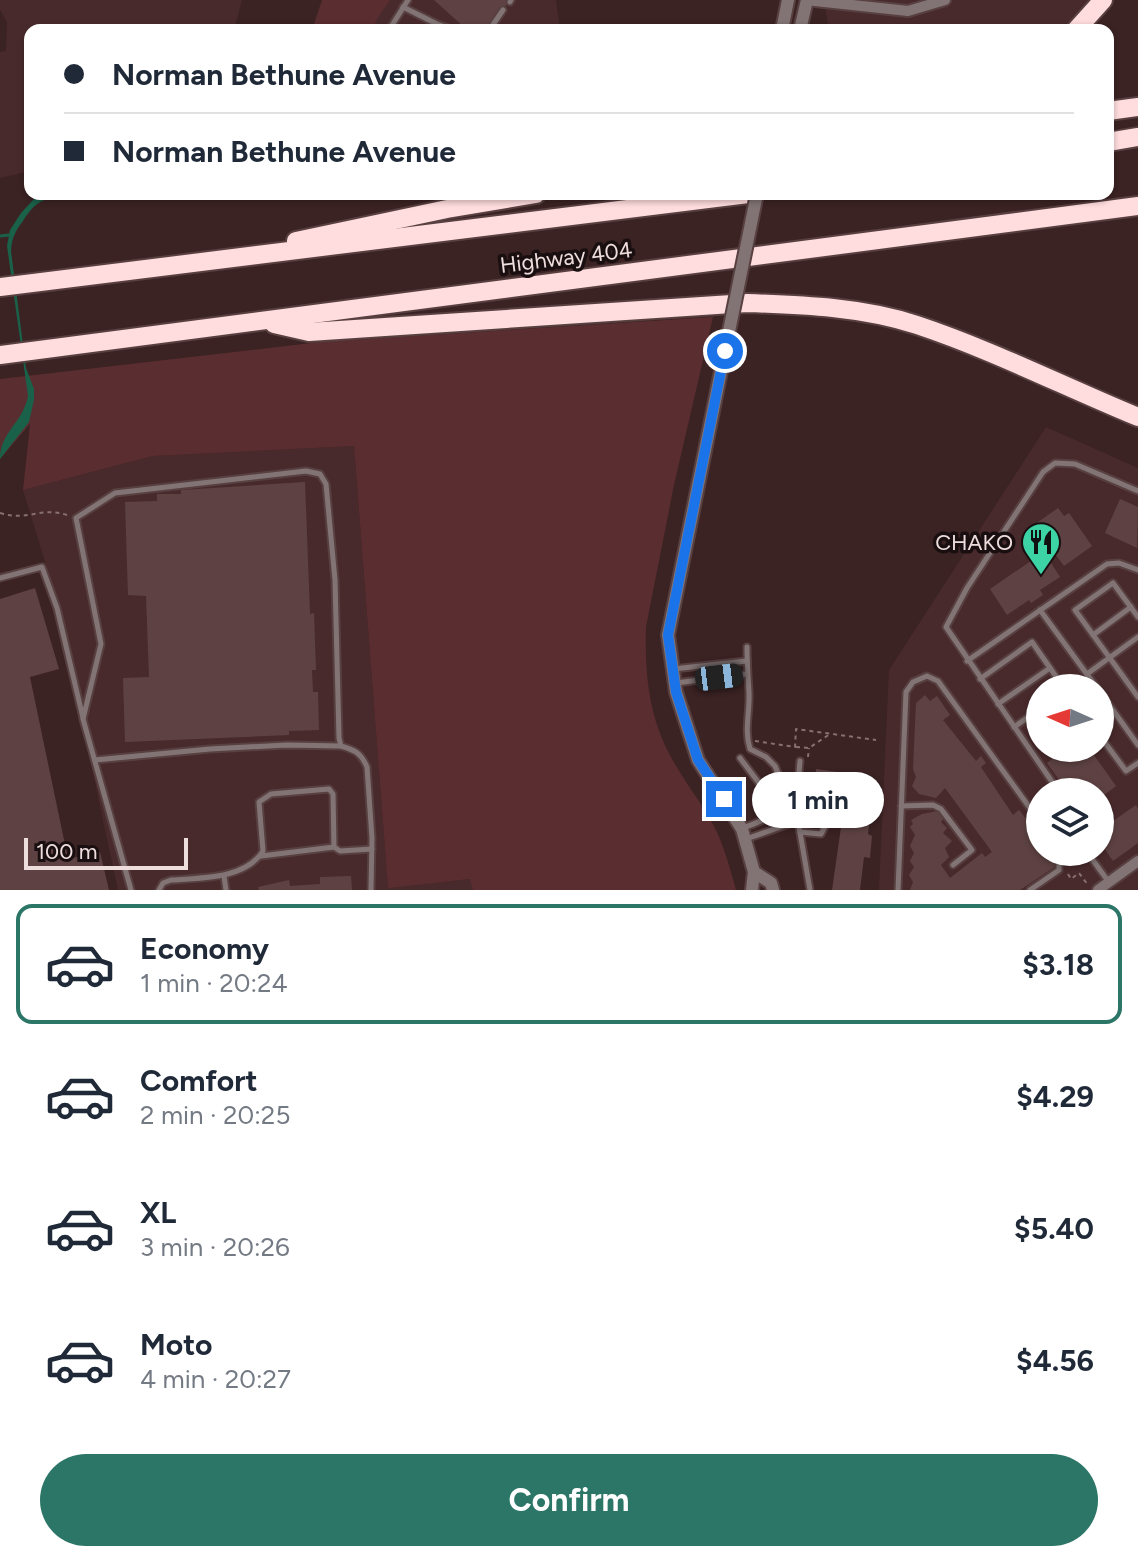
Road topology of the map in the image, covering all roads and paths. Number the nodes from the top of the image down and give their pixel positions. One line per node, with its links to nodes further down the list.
1 (408, 0): 6 (lane)
2 (788, 0): 11 (street)
3 (806, 0): 4 (street); 12 (street)
4 (945, 0)
5 (1103, 0): 13 (highway)
6 (403, 7): 8 (lane); 9 (lane)
7 (503, 10): 10 (lane)
8 (393, 24)
9 (437, 24)
10 (493, 24)
11 (783, 24)
12 (801, 24)
13 (1081, 24)
14 (1138, 107): 15 (highway)
15 (1114, 110)
16 (1138, 137): 17 (highway)
17 (1114, 141)
18 (500, 200): 22 (highway)
19 (701, 200): 22 (highway, Highway 404)
20 (756, 200): 45 (street, bridge)
21 (1133, 207): 24 (highway, Highway 404)
22 (164, 268): 23 (highway, Highway 404)
23 (0, 287)
24 (260, 321): 25 (highway, Highway 404); 26 (highway)
25 (0, 355)
26 (1138, 417)
27 (1138, 491): 40 (lane)
28 (0, 513): 29 (path)
29 (76, 518): 50 (lane); 58 (lane)
30 (1138, 570): 33 (lane)
31 (0, 578): 50 (lane)
32 (1131, 607): 34 (lane); 35 (lane); 35 (lane)
33 (1040, 610): 40 (lane); 44 (lane)
34 (1138, 617)
35 (1093, 635): 38 (lane)
36 (1138, 637): 38 (lane)
37 (747, 647): 39 (lane)
38 (1110, 658): 44 (lane); 47 (lane)
39 (747, 661): 42 (lane); 45 (lane)
40 (967, 661): 46 (lane)
41 (1050, 668): 43 (lane); 46 (lane); 48 (lane)
42 (746, 674): 45 (lane); 55 (lane)
43 (1054, 674)
44 (1087, 674)
45 (674, 676): 72 (street)
46 (980, 679): 48 (lane)
47 (1138, 697)
48 (998, 704): 52 (lane)
49 (1114, 712): 57 (lane)
50 (83, 719): 62 (lane)
51 (1026, 719): 52 (lane)
52 (1014, 727): 56 (lane)
53 (831, 734): 54 (path); 59 (path); 59 (path)
54 (876, 740)
55 (748, 743): 59 (path); 65 (lane)
56 (1026, 744)
57 (1138, 745)
58 (341, 746): 62 (lane); 74 (lane)
59 (795, 747)
60 (1114, 755): 64 (lane)
61 (740, 758): 65 (lane)
62 (95, 760): 84 (lane)
63 (800, 761): 66 (lane)
64 (1138, 763)
65 (782, 786): 66 (lane)
66 (788, 801): 69 (lane)
67 (1026, 803): 68 (lane)
68 (901, 806): 77 (lane); 91 (lane)
69 (792, 810): 70 (lane); 71 (lane); 72 (lane)
70 (798, 821): 71 (lane); 72 (lane)
71 (799, 832): 90 (lane)
72 (743, 834): 81 (street)
73 (334, 847): 74 (lane); 75 (lane); 75 (lane)
74 (372, 849): 87 (lane)
75 (260, 856): 82 (lane)
76 (1138, 861): 83 (street)
77 (953, 865)
78 (1060, 866): 92 (lane)
79 (1061, 866): 93 (path)
80 (1097, 866): 83 (lane)
81 (754, 872): 88 (street); 89 (street)
82 (224, 876): 85 (lane); 86 (lane)
83 (1108, 882): 94 (street)
84 (131, 890)
85 (159, 890)
86 (226, 890)
87 (371, 890)
88 (752, 890)
89 (773, 890)
90 (810, 890)
91 (898, 890)
92 (1030, 890)
93 (1091, 890)
94 (1098, 890)

